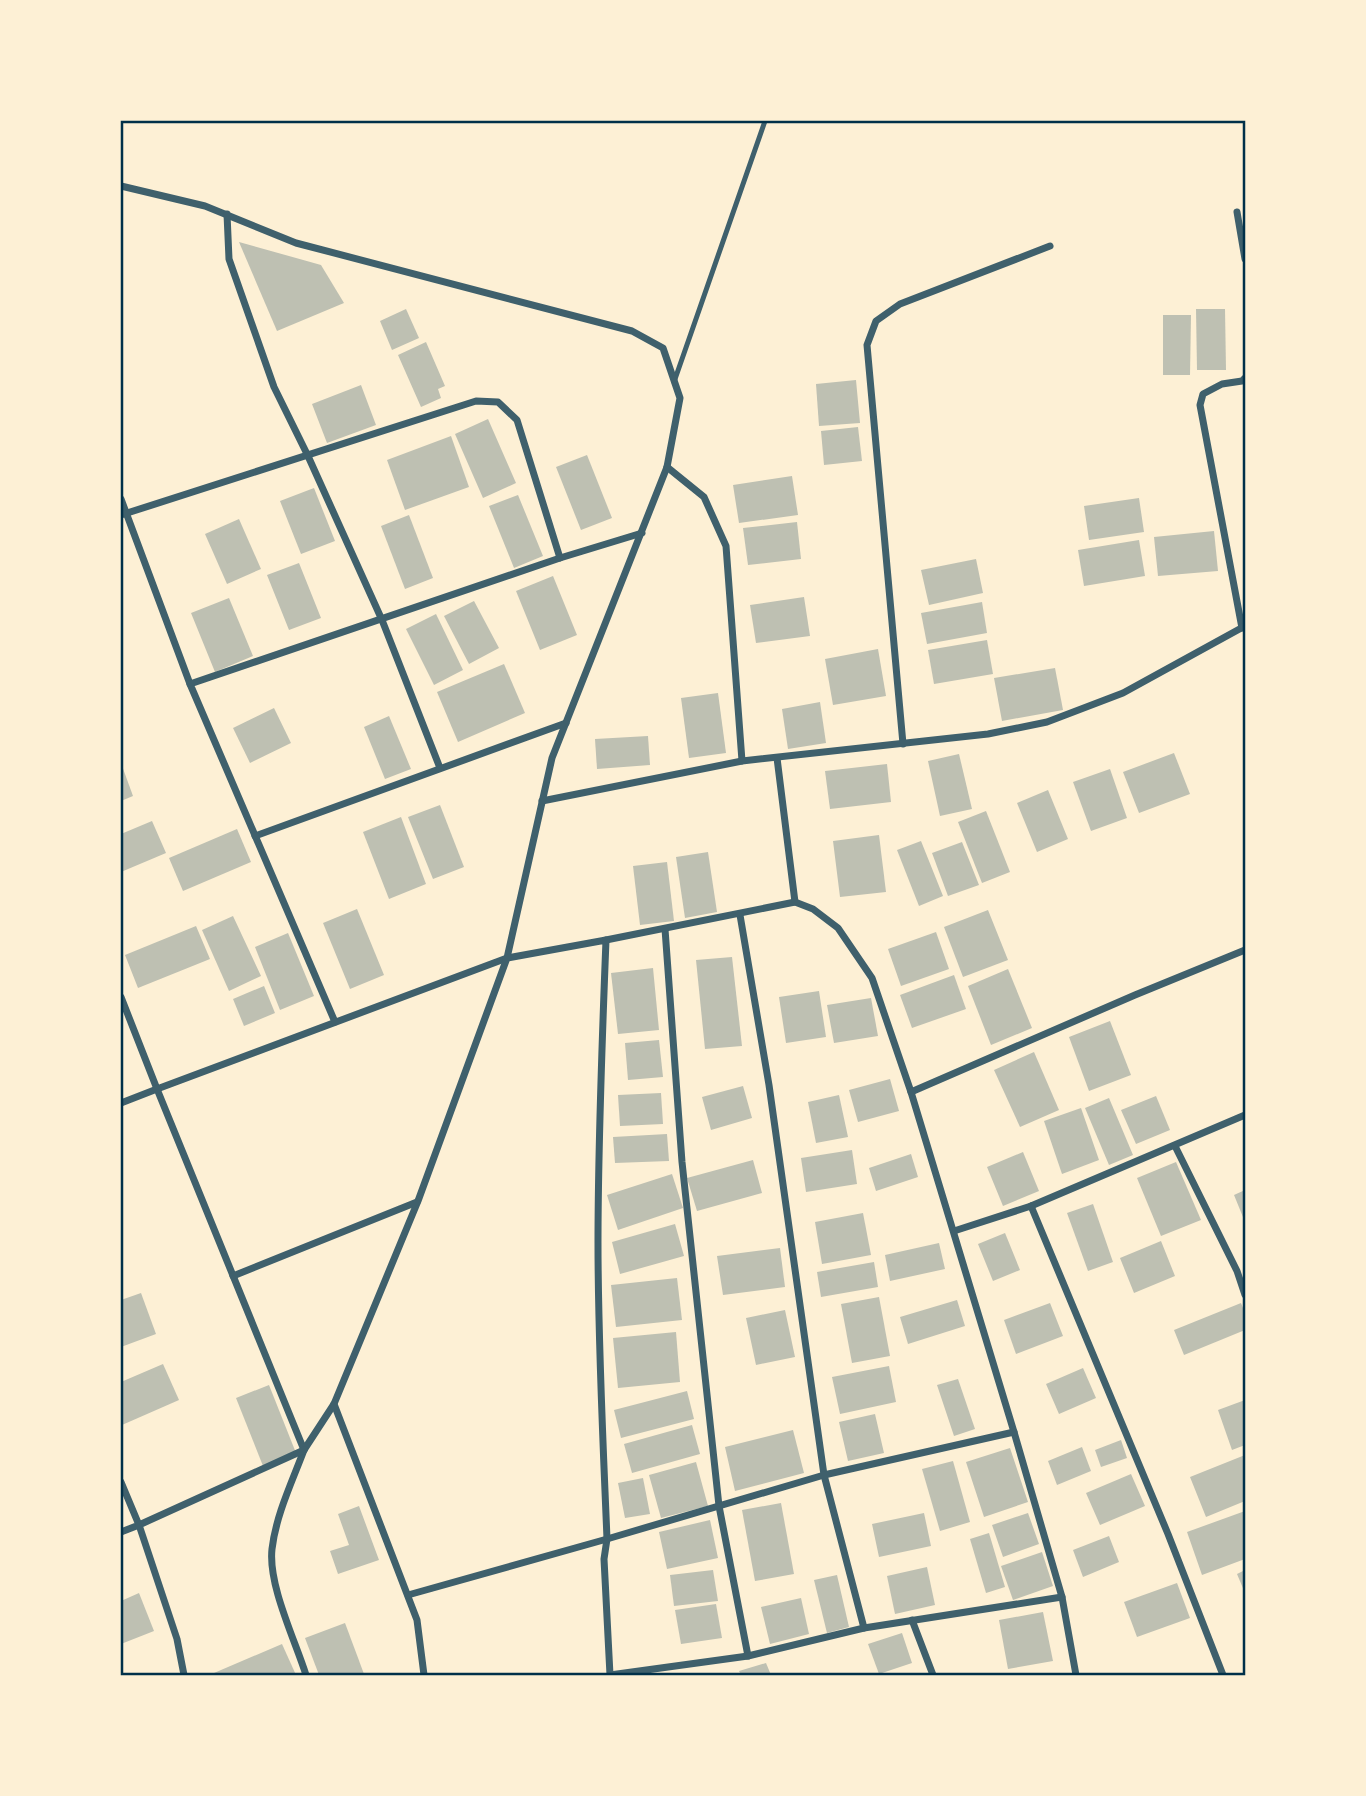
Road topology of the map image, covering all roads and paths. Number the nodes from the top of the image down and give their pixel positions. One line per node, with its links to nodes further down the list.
1 (765, 121): 8 (lane)
2 (121, 186): 4 (street)
3 (1237, 212): 6 (street)
4 (227, 214): 8 (street); 9 (street)
5 (1051, 246): 19 (street)
6 (1245, 259)
7 (1245, 378): 16 (street)
8 (674, 382): 10 (street)
9 (309, 456): 12 (street); 14 (street); 15 (street)
10 (667, 467): 13 (street); 21 (street)
11 (121, 499): 12 (street)
12 (123, 514): 17 (street)
13 (642, 533): 14 (street); 18 (street)
14 (560, 558): 15 (street)
15 (382, 620): 17 (street); 22 (street)
16 (1244, 627): 19 (street)
17 (190, 684): 24 (street)
18 (566, 723): 22 (street); 23 (street)
19 (903, 744): 20 (street)
20 (777, 758): 21 (street); 25 (street)
21 (742, 761): 23 (street)
22 (440, 768): 24 (street)
23 (542, 801): 30 (street)
24 (255, 836): 32 (street)
25 (795, 902): 26 (street); 34 (street)
26 (740, 915): 27 (street); 48 (street)
27 (665, 929): 28 (street); 50 (street)
28 (606, 940): 30 (street); 53 (street)
29 (1245, 950): 34 (street)
30 (507, 958): 32 (street); 38 (street)
31 (121, 997): 33 (street)
32 (335, 1022): 33 (street)
33 (157, 1089): 35 (street); 43 (street)
34 (911, 1092): 40 (street)
35 (121, 1103)
36 (1245, 1115): 37 (street)
37 (1175, 1146): 39 (street); 42 (street)
38 (418, 1201): 43 (street); 45 (street)
39 (1031, 1206): 40 (street); 65 (street)
40 (954, 1231): 46 (street)
41 (1245, 1266): 42 (street)
42 (1237, 1271): 44 (street)
43 (233, 1276): 47 (street)
44 (1245, 1295)
45 (334, 1404): 47 (street); 54 (street)
46 (1014, 1432): 48 (street); 55 (street)
47 (304, 1450): 51 (street); 60 (street)
48 (824, 1475): 50 (street); 57 (street)
49 (121, 1482): 51 (street)
50 (719, 1506): 53 (street); 58 (street)
51 (139, 1525): 52 (street); 59 (street)
52 (121, 1532)
53 (607, 1539): 54 (street); 62 (street)
54 (408, 1595): 61 (street)
55 (1062, 1597): 56 (street); 64 (street)
56 (912, 1620): 57 (street); 63 (street)
57 (864, 1628): 58 (street)
58 (748, 1656): 62 (street)
59 (184, 1675)
60 (306, 1675)
61 (424, 1675)
62 (610, 1675)
63 (933, 1675)
64 (1076, 1675)
65 (1223, 1675)

